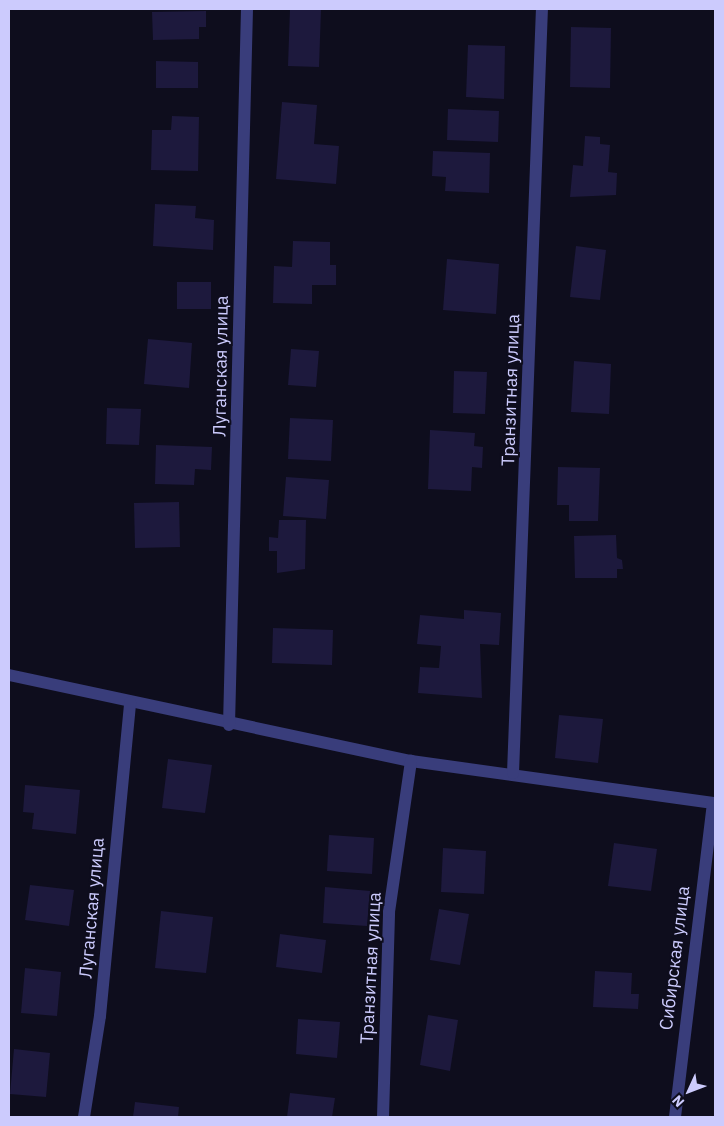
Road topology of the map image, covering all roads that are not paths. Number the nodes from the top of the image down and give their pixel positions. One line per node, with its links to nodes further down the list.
1 (247, 9): 5 (street, Луганская улица)
2 (542, 9): 7 (street, Транзитная улица)
3 (9, 675): 4 (street)
4 (130, 702): 5 (street); 9 (street, Луганская улица)
5 (229, 724): 6 (street)
6 (411, 761): 7 (street); 10 (street, Транзитная улица)
7 (513, 773): 8 (street)
8 (714, 803): 11 (street, Сибирская улица)
9 (84, 1117)
10 (383, 1117)
11 (675, 1117)

